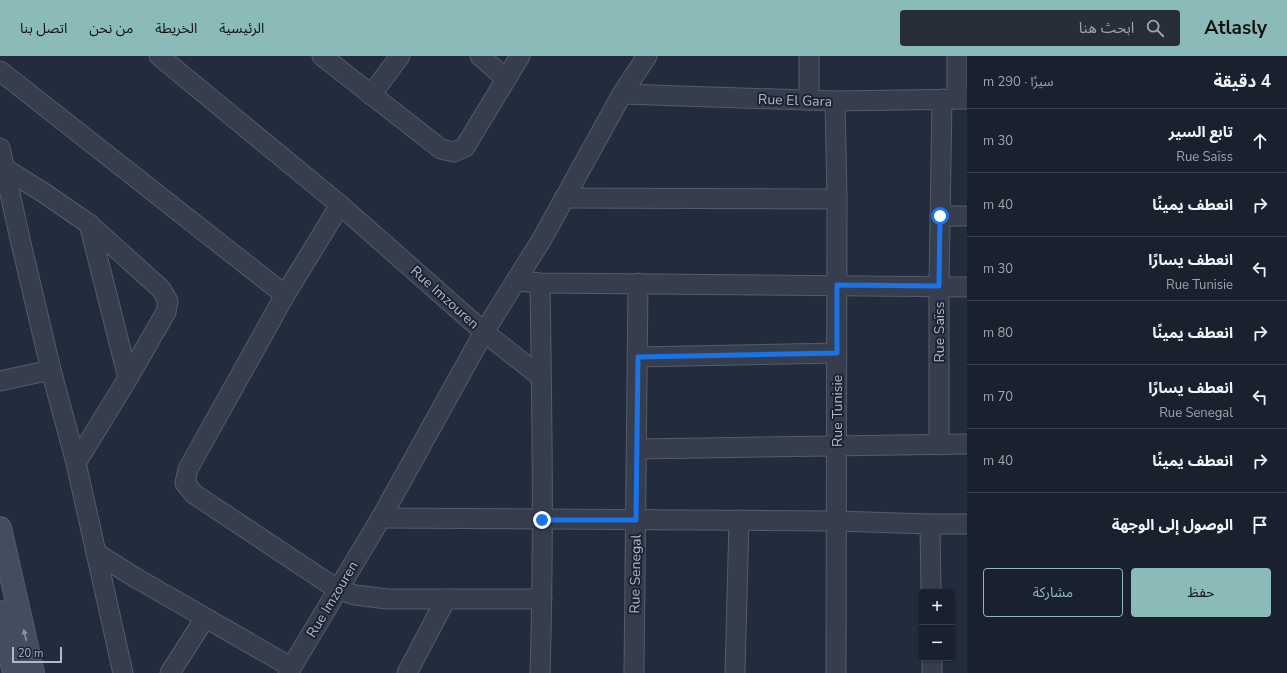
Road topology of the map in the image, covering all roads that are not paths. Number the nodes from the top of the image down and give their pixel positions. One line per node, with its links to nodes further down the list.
1 (159, 56): 20 (street, Rue Imzouren)
2 (322, 56): 12 (street)
3 (400, 56): 12 (street)
4 (480, 56): 10 (street)
5 (520, 56): 10 (street)
6 (647, 56): 11 (street)
7 (809, 56): 14 (street)
8 (957, 56): 13 (street, Rue Saïss)
9 (0, 71): 30 (street)
10 (506, 79): 12 (street)
11 (622, 94): 14 (street, Rue El Gara); 18 (street)
12 (371, 95)
13 (955, 99): 15 (street, Rue El Gara); 21 (street, Rue Saïss)
14 (809, 100): 15 (street, Rue El Gara)
15 (835, 101): 19 (street, Rue Tunisie)
16 (0, 148): 17 (street)
17 (4, 168): 23 (street); 34 (street)
18 (564, 198): 19 (street); 24 (street)
19 (837, 199): 27 (street, Rue Tunisie)
20 (340, 205): 30 (street); 31 (street, Rue Imzouren)
21 (940, 216): 22 (street); 28 (street, Rue Saïss)
22 (967, 216)
23 (89, 224): 36 (street); 36 (street)
24 (516, 281): 25 (street); 31 (street)
25 (540, 283): 26 (street); 35 (street)
26 (638, 283): 27 (street); 33 (street, Rue Senegal)
27 (837, 285): 28 (street); 32 (street, Rue Tunisie)
28 (939, 286): 29 (street); 39 (street, Rue Saïss)
29 (967, 286)
30 (285, 294): 52 (street)
31 (484, 332): 35 (street); 43 (street, Rue Imzouren)
32 (837, 353): 33 (street); 40 (street, Rue Tunisie)
33 (638, 357): 41 (street, Rue Senegal)
34 (51, 370): 37 (street); 42 (street)
35 (542, 377): 44 (street)
36 (128, 378): 42 (street)
37 (0, 381)
38 (967, 444): 39 (street)
39 (939, 446): 40 (street)
40 (837, 447): 41 (street); 47 (street, Rue Tunisie)
41 (636, 449): 45 (street, Rue Senegal)
42 (76, 463): 51 (street)
43 (381, 518): 44 (street); 52 (street, Rue Imzouren)
44 (542, 520): 45 (street); 55 (street)
45 (636, 520): 46 (street); 66 (street, Rue Senegal)
46 (739, 520): 47 (street); 67 (street)
47 (836, 521): 48 (street); 68 (street, Rue Tunisie)
48 (930, 524): 49 (street); 53 (street)
49 (967, 524)
50 (0, 528): 61 (street, one-way to 50)
51 (96, 553): 57 (street); 62 (street)
52 (337, 589): 54 (street); 59 (street, Rue Imzouren)
53 (931, 589)
54 (446, 599): 55 (street); 64 (street)
55 (542, 599): 65 (street)
56 (0, 612): 60 (street)
57 (205, 618): 59 (street); 63 (street)
58 (932, 661): 69 (street)
59 (289, 670)
60 (14, 673)
61 (34, 673)
62 (123, 673)
63 (170, 673)
64 (407, 673)
65 (540, 673)
66 (634, 673)
67 (735, 673)
68 (836, 673)
69 (932, 673)

